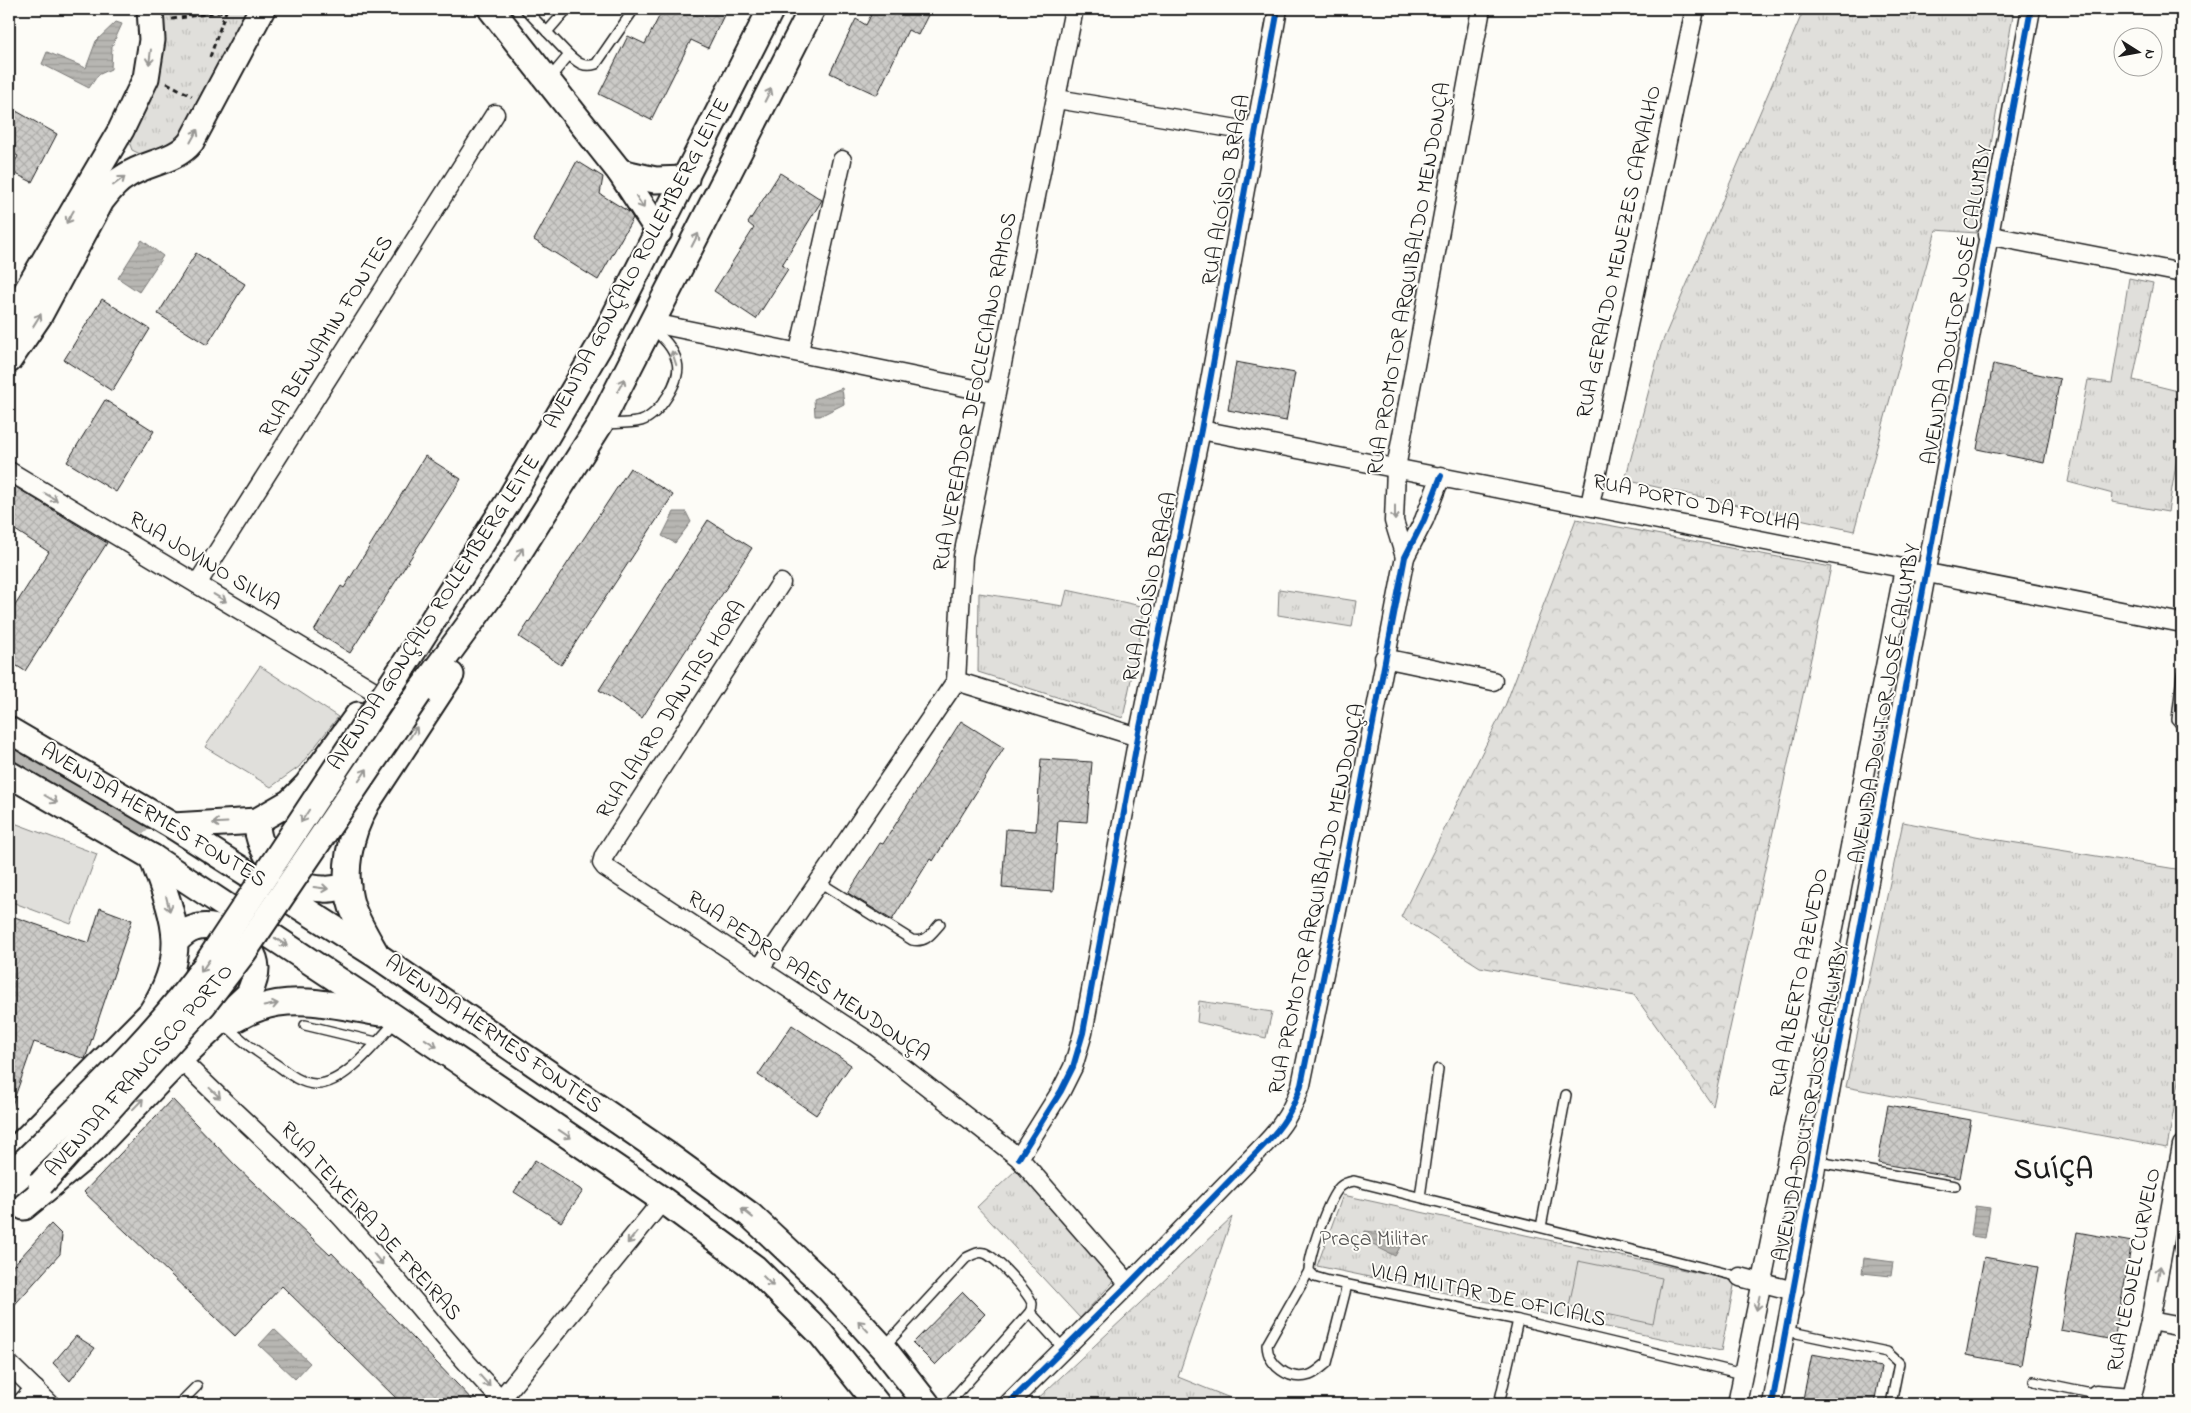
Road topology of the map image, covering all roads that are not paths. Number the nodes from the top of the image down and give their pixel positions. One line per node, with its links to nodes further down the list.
1 (262, 9): 22 (main road, one-way to 1)
2 (491, 9): 16 (main road)
3 (525, 9): 14 (lane)
4 (567, 9): 14 (lane)
5 (634, 9): 15 (lane)
6 (771, 9): 24 (main road, AVENIDA GONÇALO ROLLEMBERG LEITE)
7 (812, 9): 29 (main road, AVENIDA GONÇALO ROLLEMBERG LEITE, one-way to 7)
8 (1074, 9): 17 (street, RUA VEREADOR DEOCLECIANO RAMOS)
9 (1278, 9): 20 (street, RUA ALOÍSIO BRAGA)
10 (1481, 9): 35 (street, RUA PROMOTOR ARQUIBALDO MENDONÇA)
11 (1695, 9): 38 (street, RUA GERALDO MENEZES CARVALHO)
12 (2031, 9): 26 (street, AVENIDA DOUTOR JOSÉ CALUMBY)
13 (159, 14): 19 (main road, one-way to 19)
14 (547, 32): 15 (lane)
15 (569, 54): 16 (lane)
16 (548, 79): 23 (main road)
17 (1057, 99): 20 (street); 32 (street, RUA VEREADOR DEOCLECIANO RAMOS)
18 (495, 114): 43 (street, RUA BENJAMIN FONTES)
19 (121, 130): 22 (main road); 28 (main road, one-way to 28)
20 (1255, 132): 34 (street, RUA ALOÍSIO BRAGA)
21 (842, 160): 30 (street)
22 (156, 164): 31 (main road, one-way to 22)
23 (620, 172): 24 (main road); 25 (main road, one-way to 25)
24 (686, 179): 25 (main road, AVENIDA GONÇALO ROLLEMBERG LEITE)
25 (659, 232): 45 (main road, AVENIDA GONÇALO ROLLEMBERG LEITE)
26 (1987, 235): 27 (street); 41 (street, AVENIDA DOUTOR JOSÉ CALUMBY)
27 (2182, 273)
28 (9, 321)
29 (652, 325): 30 (street); 33 (main road, AVENIDA GONÇALO ROLLEMBERG LEITE, one-way to 29); 33 (lane, one-way to 29)
30 (799, 351): 32 (street)
31 (9, 360)
32 (994, 393): 51 (street, RUA VEREADOR DEOCLECIANO RAMOS)
33 (600, 424): 44 (main road, AVENIDA GONÇALO ROLLEMBERG LEITE, one-way to 33)
34 (1201, 430): 35 (street, RUA PORTO DA FOLHA); 57 (street, RUA ALOÍSIO BRAGA)
35 (1396, 468): 37 (street, RUA PORTO DA FOLHA); 39 (street, RUA PROMOTOR ARQUIBALDO MENDONÇA, one-way to 39)
36 (9, 472): 43 (street, RUA JOVINO SILVA, one-way to 43)
37 (1441, 476): 38 (street, RUA PORTO DA FOLHA); 39 (street, RUA PROMOTOR ARQUIBALDO MENDONÇA)
38 (1590, 505): 40 (street, RUA PORTO DA FOLHA)
39 (1405, 557): 49 (street, RUA PROMOTOR ARQUIBALDO MENDONÇA)
40 (1904, 569): 41 (street, RUA PORTO DA FOLHA); 46 (street, RUA ALBERTO AZEVEDO)
41 (1928, 574): 47 (street, RUA PORTO DA FOLHA); 48 (street, AVENIDA DOUTOR JOSÉ CALUMBY)
42 (782, 583): 62 (street, RUA LAURO DANTAS HORA)
43 (197, 584): 53 (street, RUA JOVINO SILVA, one-way to 53)
44 (499, 584): 54 (main road, AVENIDA GONÇALO ROLLEMBERG LEITE); 64 (main road, one-way to 44)
45 (444, 602): 53 (main road); 81 (main road, AVENIDA GONÇALO ROLLEMBERG LEITE, one-way to 81, bridge)
46 (1895, 619): 48 (street); 65 (street, RUA ALBERTO AZEVEDO)
47 (2182, 623)
48 (1919, 625): 66 (street, AVENIDA DOUTOR JOSÉ CALUMBY)
49 (1384, 658): 52 (street); 90 (street, RUA PROMOTOR ARQUIBALDO MENDONÇA)
50 (2182, 675): 55 (lane)
51 (956, 681): 57 (street); 63 (street)
52 (1493, 681)
53 (376, 692): 59 (main road)
54 (419, 693): 85 (main road, AVENIDA FRANCISCO PORTO, one-way to 54, bridge)
55 (2182, 726)
56 (9, 730): 60 (main road, AVENIDA HERMES FONTES)
57 (1138, 737): 79 (street, RUA ALOÍSIO BRAGA)
58 (9, 774): 61 (main road, AVENIDA HERMES FONTES, one-way to 61)
59 (257, 821): 60 (main road, one-way to 60); 64 (main road, one-way to 64)
60 (173, 826): 69 (main road, AVENIDA HERMES FONTES)
61 (152, 858): 68 (main road, one-way to 68); 71 (main road, AVENIDA HERMES FONTES, one-way to 71)
62 (602, 863): 70 (street, RUA PEDRO PAES MENDONÇA)
63 (819, 882): 67 (lane); 70 (street)
64 (348, 886): 69 (main road)
65 (1842, 893): 66 (street); 89 (street, RUA ALBERTO AZEVEDO)
66 (1868, 898): 80 (street, AVENIDA DOUTOR JOSÉ CALUMBY)
67 (940, 924)
68 (176, 941): 73 (main road); 81 (main road)
69 (376, 955): 98 (main road, AVENIDA HERMES FONTES, one-way to 69)
70 (760, 968): 79 (street, RUA PEDRO PAES MENDONÇA)
71 (394, 1017): 73 (main road, one-way to 71); 74 (lane); 84 (main road, AVENIDA HERMES FONTES, one-way to 84)
72 (305, 1024): 74 (lane)
73 (218, 1027): 74 (lane); 75 (main road)
74 (376, 1042)
75 (180, 1059): 85 (main road, one-way to 75); 107 (street, RUA TEIXEIRA DE FREIRAS, one-way to 107)
76 (1438, 1070): 83 (lane)
77 (1566, 1095): 86 (lane)
78 (2182, 1145): 95 (street, RUA LEONEL CURVELO, one-way to 78)
79 (1018, 1158): 90 (street, RUA PEDRO PAES MENDONÇA)
80 (1818, 1162): 82 (lane); 92 (street, AVENIDA DOUTOR JOSÉ CALUMBY)
81 (13, 1168)
82 (1955, 1186)
83 (1420, 1197): 86 (lane); 87 (lane)
84 (663, 1200): 107 (street, one-way to 107); 111 (main road, AVENIDA HERMES FONTES, one-way to 111)
85 (16, 1214)
86 (1541, 1226): 88 (lane)
87 (1309, 1271): 91 (lane, VILA MILITAR DE OFICIALS); 91 (lane)
88 (1740, 1277): 89 (street)
89 (1762, 1282): 92 (street); 101 (street, RUA ALBERTO AZEVEDO, one-way to 101)
90 (1129, 1284): 99 (street, RUA PROMOTOR ARQUIBALDO MENDONÇA)
91 (1347, 1285): 94 (lane, VILA MILITAR DE OFICIALS)
92 (1794, 1291): 97 (street, AVENIDA DOUTOR JOSÉ CALUMBY)
93 (1030, 1312): 98 (lane); 99 (lane); 113 (lane)
94 (1518, 1320): 101 (lane, VILA MILITAR DE OFICIALS); 115 (lane)
95 (2150, 1321): 96 (street); 106 (street, RUA LEONEL CURVELO)
96 (2182, 1327)
97 (1786, 1331): 117 (street, AVENIDA DOUTOR JOSÉ CALUMBY); 118 (lane)
98 (883, 1348): 112 (main road, AVENIDA HERMES FONTES)
99 (1064, 1349): 114 (street, RUA PROMOTOR ARQUIBALDO MENDONÇA)
100 (9, 1364): 104 (street)
101 (1743, 1374): 116 (street, RUA ALBERTO AZEVEDO)
102 (2034, 1381): 105 (lane)
103 (197, 1386): 110 (lane)
104 (35, 1389): 108 (street); 109 (street)
105 (2096, 1394): 106 (street)
106 (2131, 1401)
107 (501, 1403)
108 (20, 1404)
109 (50, 1404)
110 (179, 1404)
111 (877, 1404)
112 (927, 1404)
113 (948, 1404)
114 (1008, 1404)
115 (1499, 1404)
116 (1737, 1404)
117 (1772, 1404)
118 (1891, 1404)

